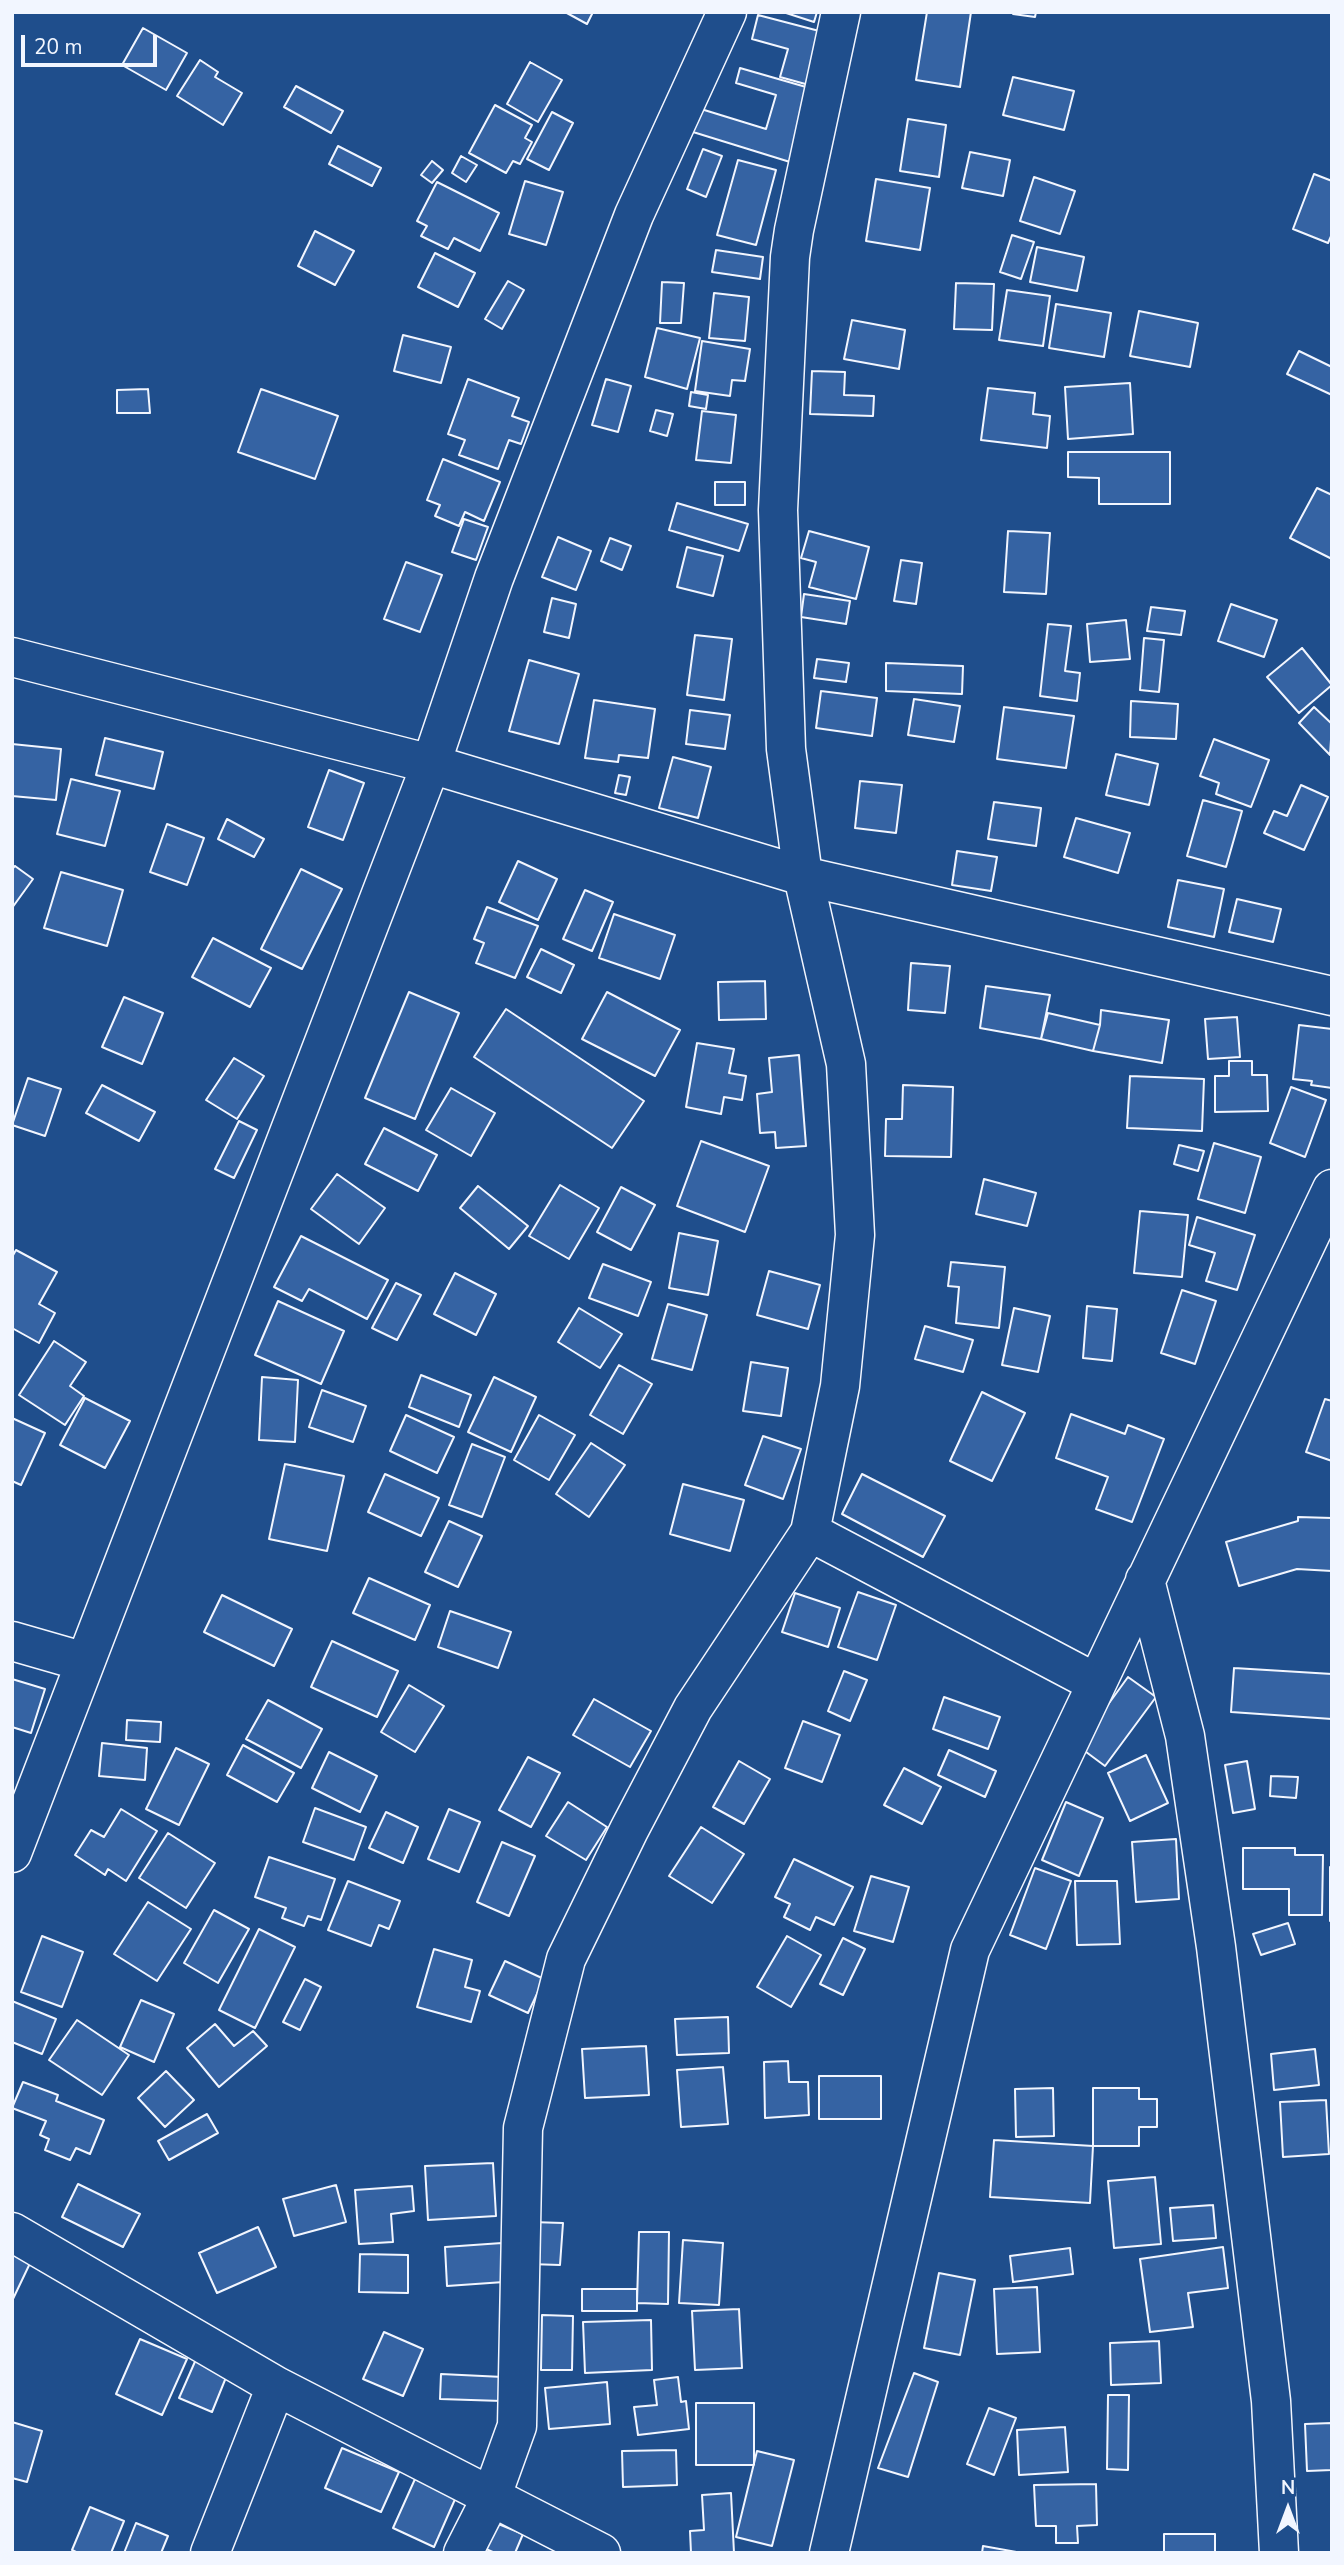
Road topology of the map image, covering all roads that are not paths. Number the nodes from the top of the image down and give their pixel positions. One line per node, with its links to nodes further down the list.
1 (727, 12): 4 (street)
2 (841, 12): 5 (street)
3 (12, 657): 4 (street)
4 (430, 764): 5 (street); 11 (street)
5 (803, 876): 6 (street); 8 (street)
6 (1332, 996)
7 (1332, 1189): 9 (street)
8 (810, 1532): 12 (street); 16 (street)
9 (1145, 1580): 12 (street); 21 (street)
10 (12, 1641): 11 (street)
11 (85, 1662): 13 (street)
12 (1096, 1683): 20 (street)
13 (12, 1853)
14 (12, 2232): 15 (street)
15 (276, 2386): 16 (street); 17 (street)
16 (491, 2498): 18 (street); 19 (street)
17 (210, 2553)
18 (463, 2553)
19 (601, 2553)
20 (829, 2553)
21 (1279, 2553)

